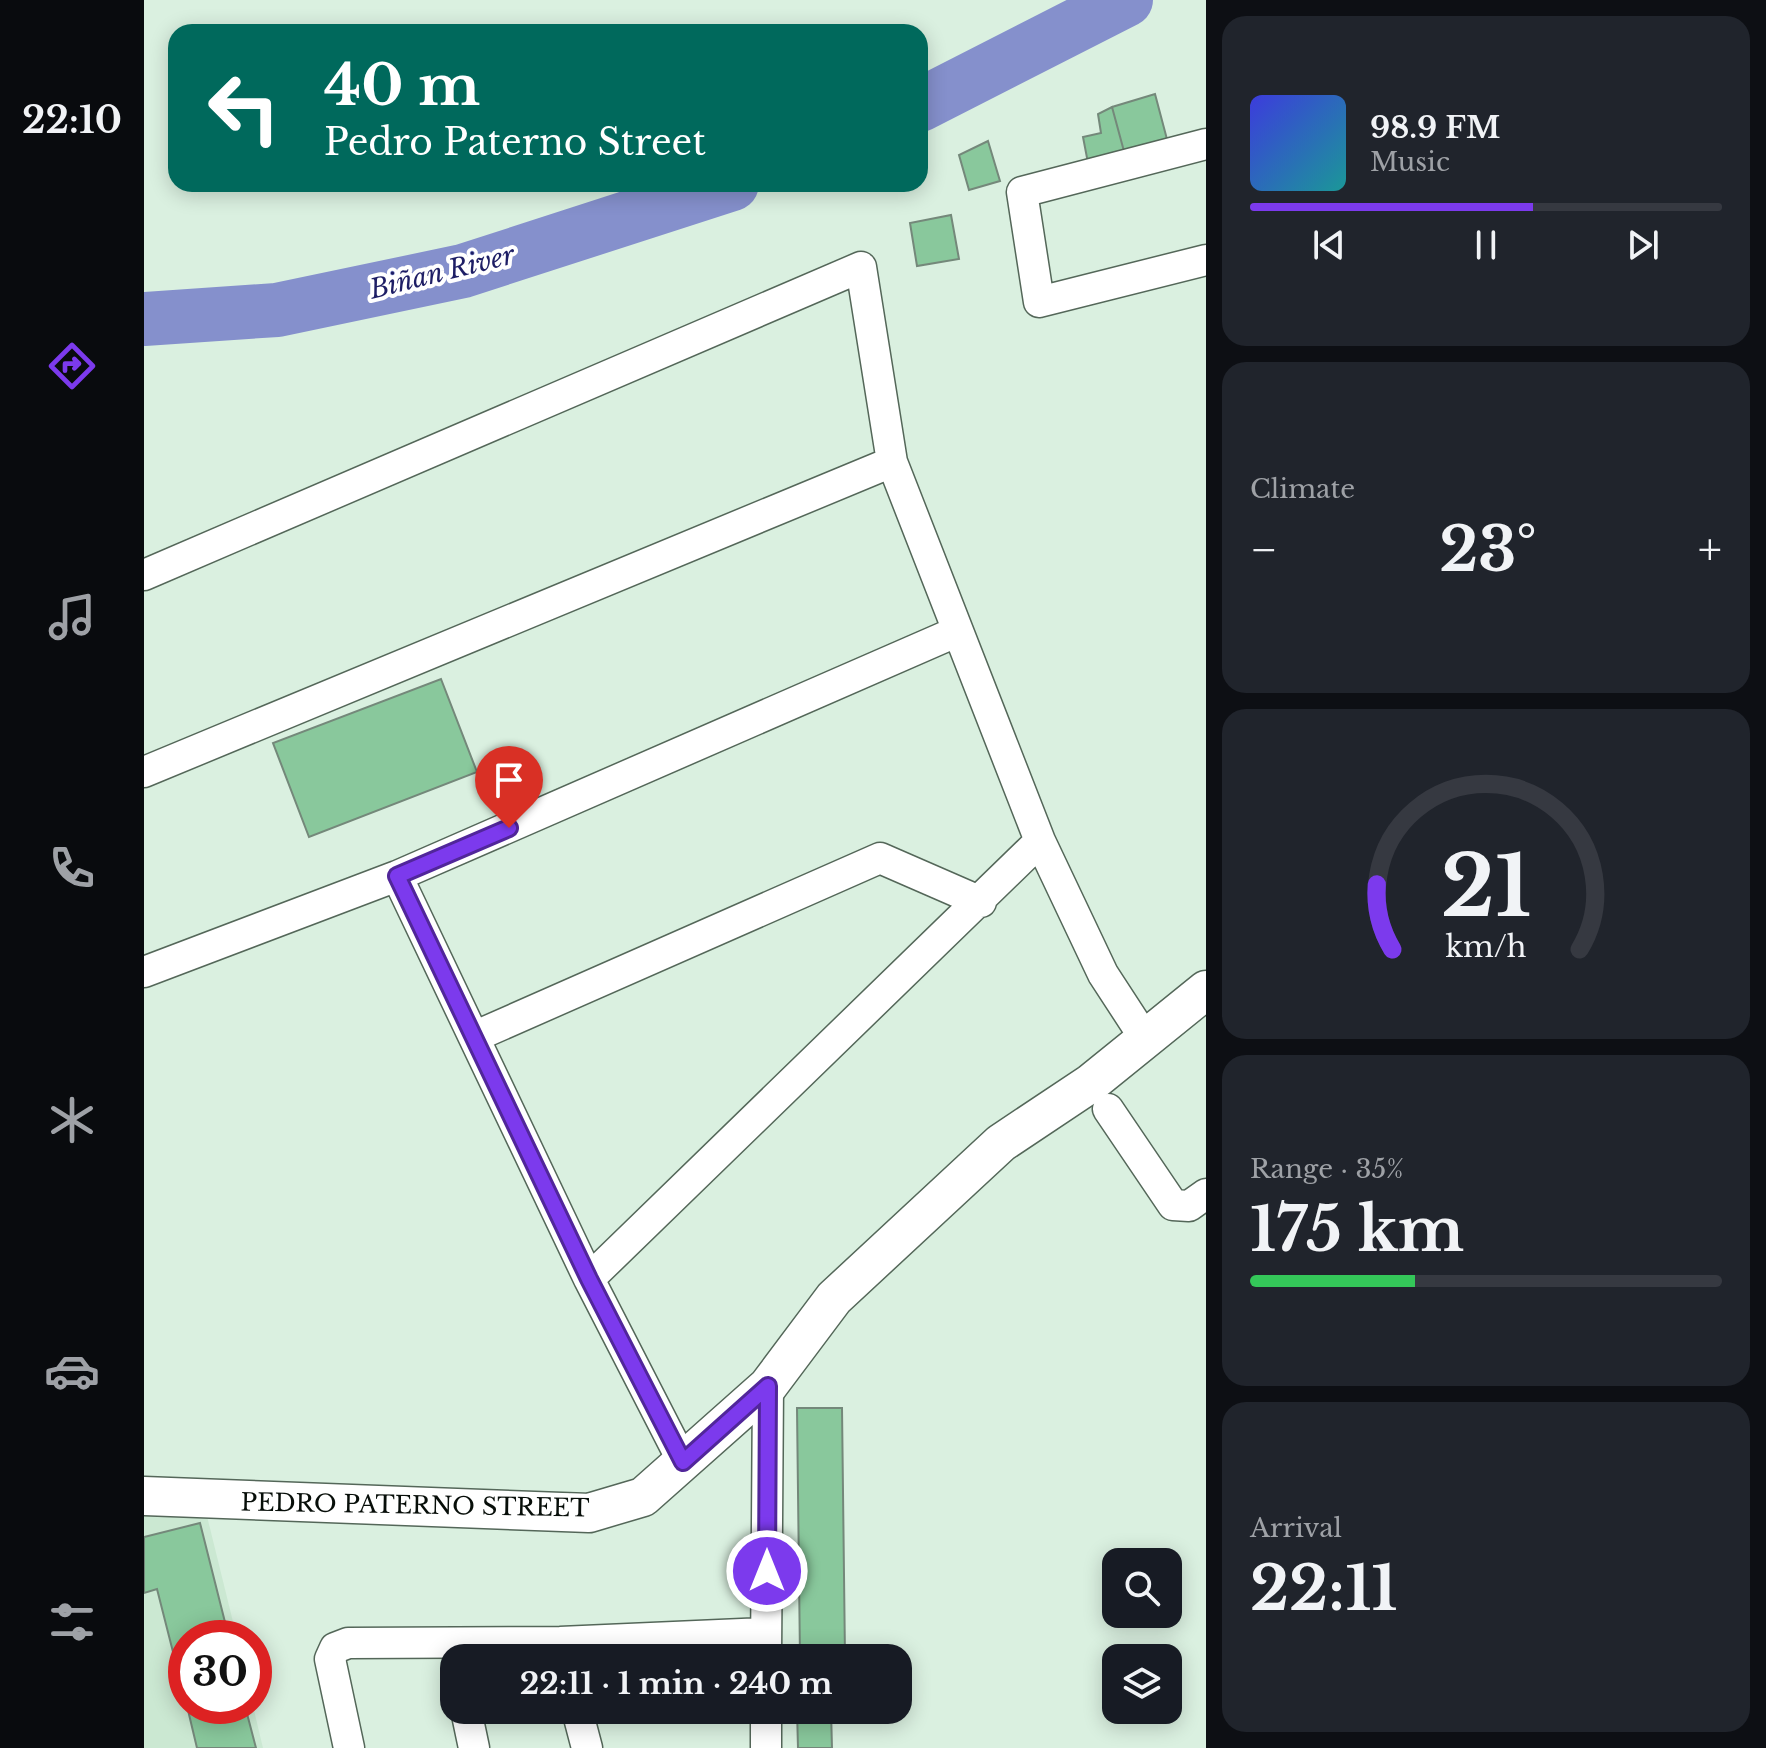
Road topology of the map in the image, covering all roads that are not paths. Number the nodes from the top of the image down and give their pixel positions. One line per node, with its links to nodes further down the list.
1 (1206, 144): 2 (street)
2 (1206, 260)
3 (892, 462): 4 (street); 5 (street); 6 (street)
4 (144, 575)
5 (956, 632): 7 (street); 8 (street)
6 (144, 772)
7 (1040, 841): 9 (street); 13 (street)
8 (397, 876): 10 (street); 12 (street)
9 (981, 902): 12 (street); 16 (street)
10 (144, 972)
11 (1206, 990): 13 (street, PEDRO PATERNO STREET)
12 (476, 1036): 16 (street)
13 (1146, 1040): 17 (street, PEDRO PATERNO STREET)
14 (1108, 1109): 15 (street)
15 (1206, 1194)
16 (589, 1279): 18 (street)
17 (768, 1386): 18 (street, PEDRO PATERNO STREET); 20 (street)
18 (683, 1462): 19 (street, PEDRO PATERNO STREET)
19 (144, 1496)
20 (766, 1644)
21 (440, 1649): 25 (street)
22 (469, 1724): 26 (street)
23 (581, 1724): 27 (street)
24 (766, 1724): 28 (street)
25 (349, 1748)
26 (474, 1748)
27 (587, 1748)
28 (766, 1748)

